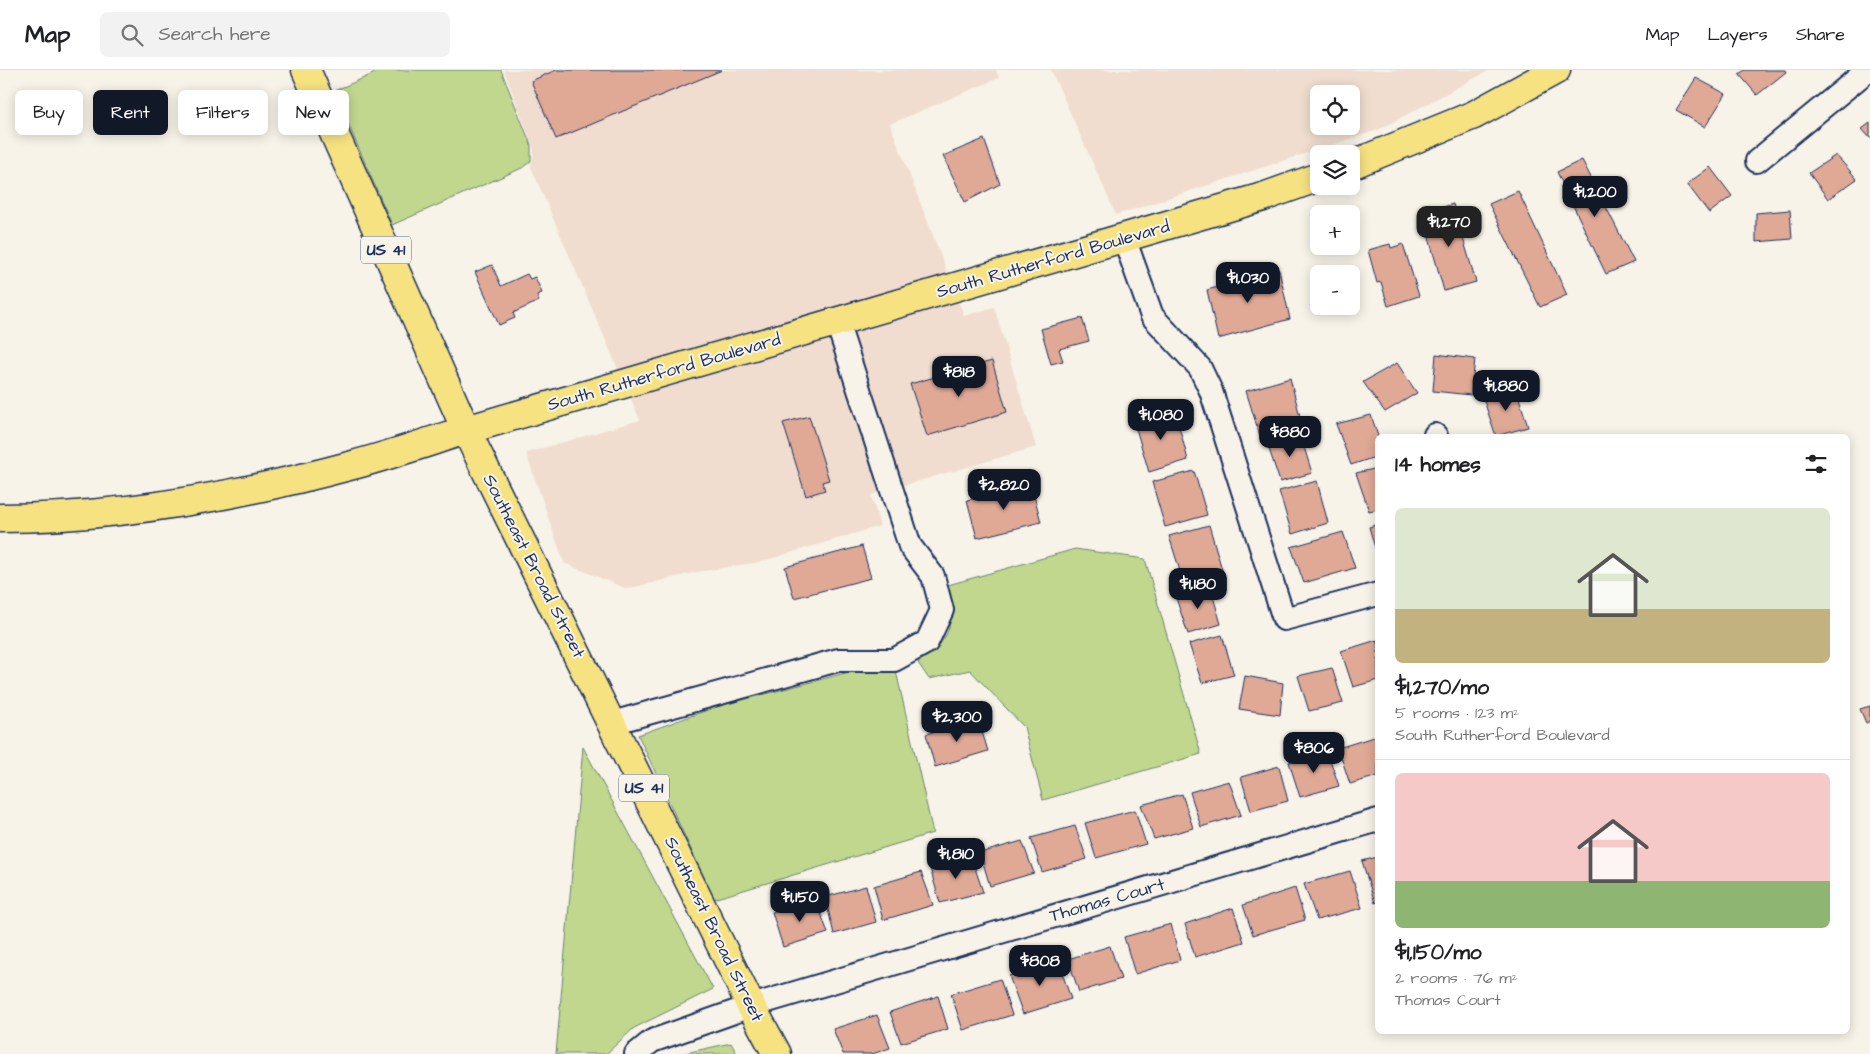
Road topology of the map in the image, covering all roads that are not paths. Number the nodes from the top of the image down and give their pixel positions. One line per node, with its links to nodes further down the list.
1 (306, 70): 9 (main road, Southeast Broad Street / US 41)
2 (1556, 70): 4 (main road)
3 (1868, 70): 5 (street)
4 (1360, 161)
5 (1757, 161)
6 (1310, 180): 7 (main road, South Rutherford Boulevard)
7 (1124, 238): 8 (main road, South Rutherford Boulevard); 11 (street)
8 (836, 322): 9 (main road, South Rutherford Boulevard); 12 (street)
9 (466, 430): 10 (main road, South Rutherford Boulevard); 12 (main road, Southeast Broad Street / US 41)
10 (0, 518)
11 (1375, 595)
12 (612, 723): 14 (main road, Southeast Broad Street / US 41)
13 (1375, 821): 14 (street, Thomas Court)
14 (751, 1006): 15 (street, Thomas Court); 16 (main road, Southeast Broad Street / US 41)
15 (636, 1054)
16 (777, 1054)

